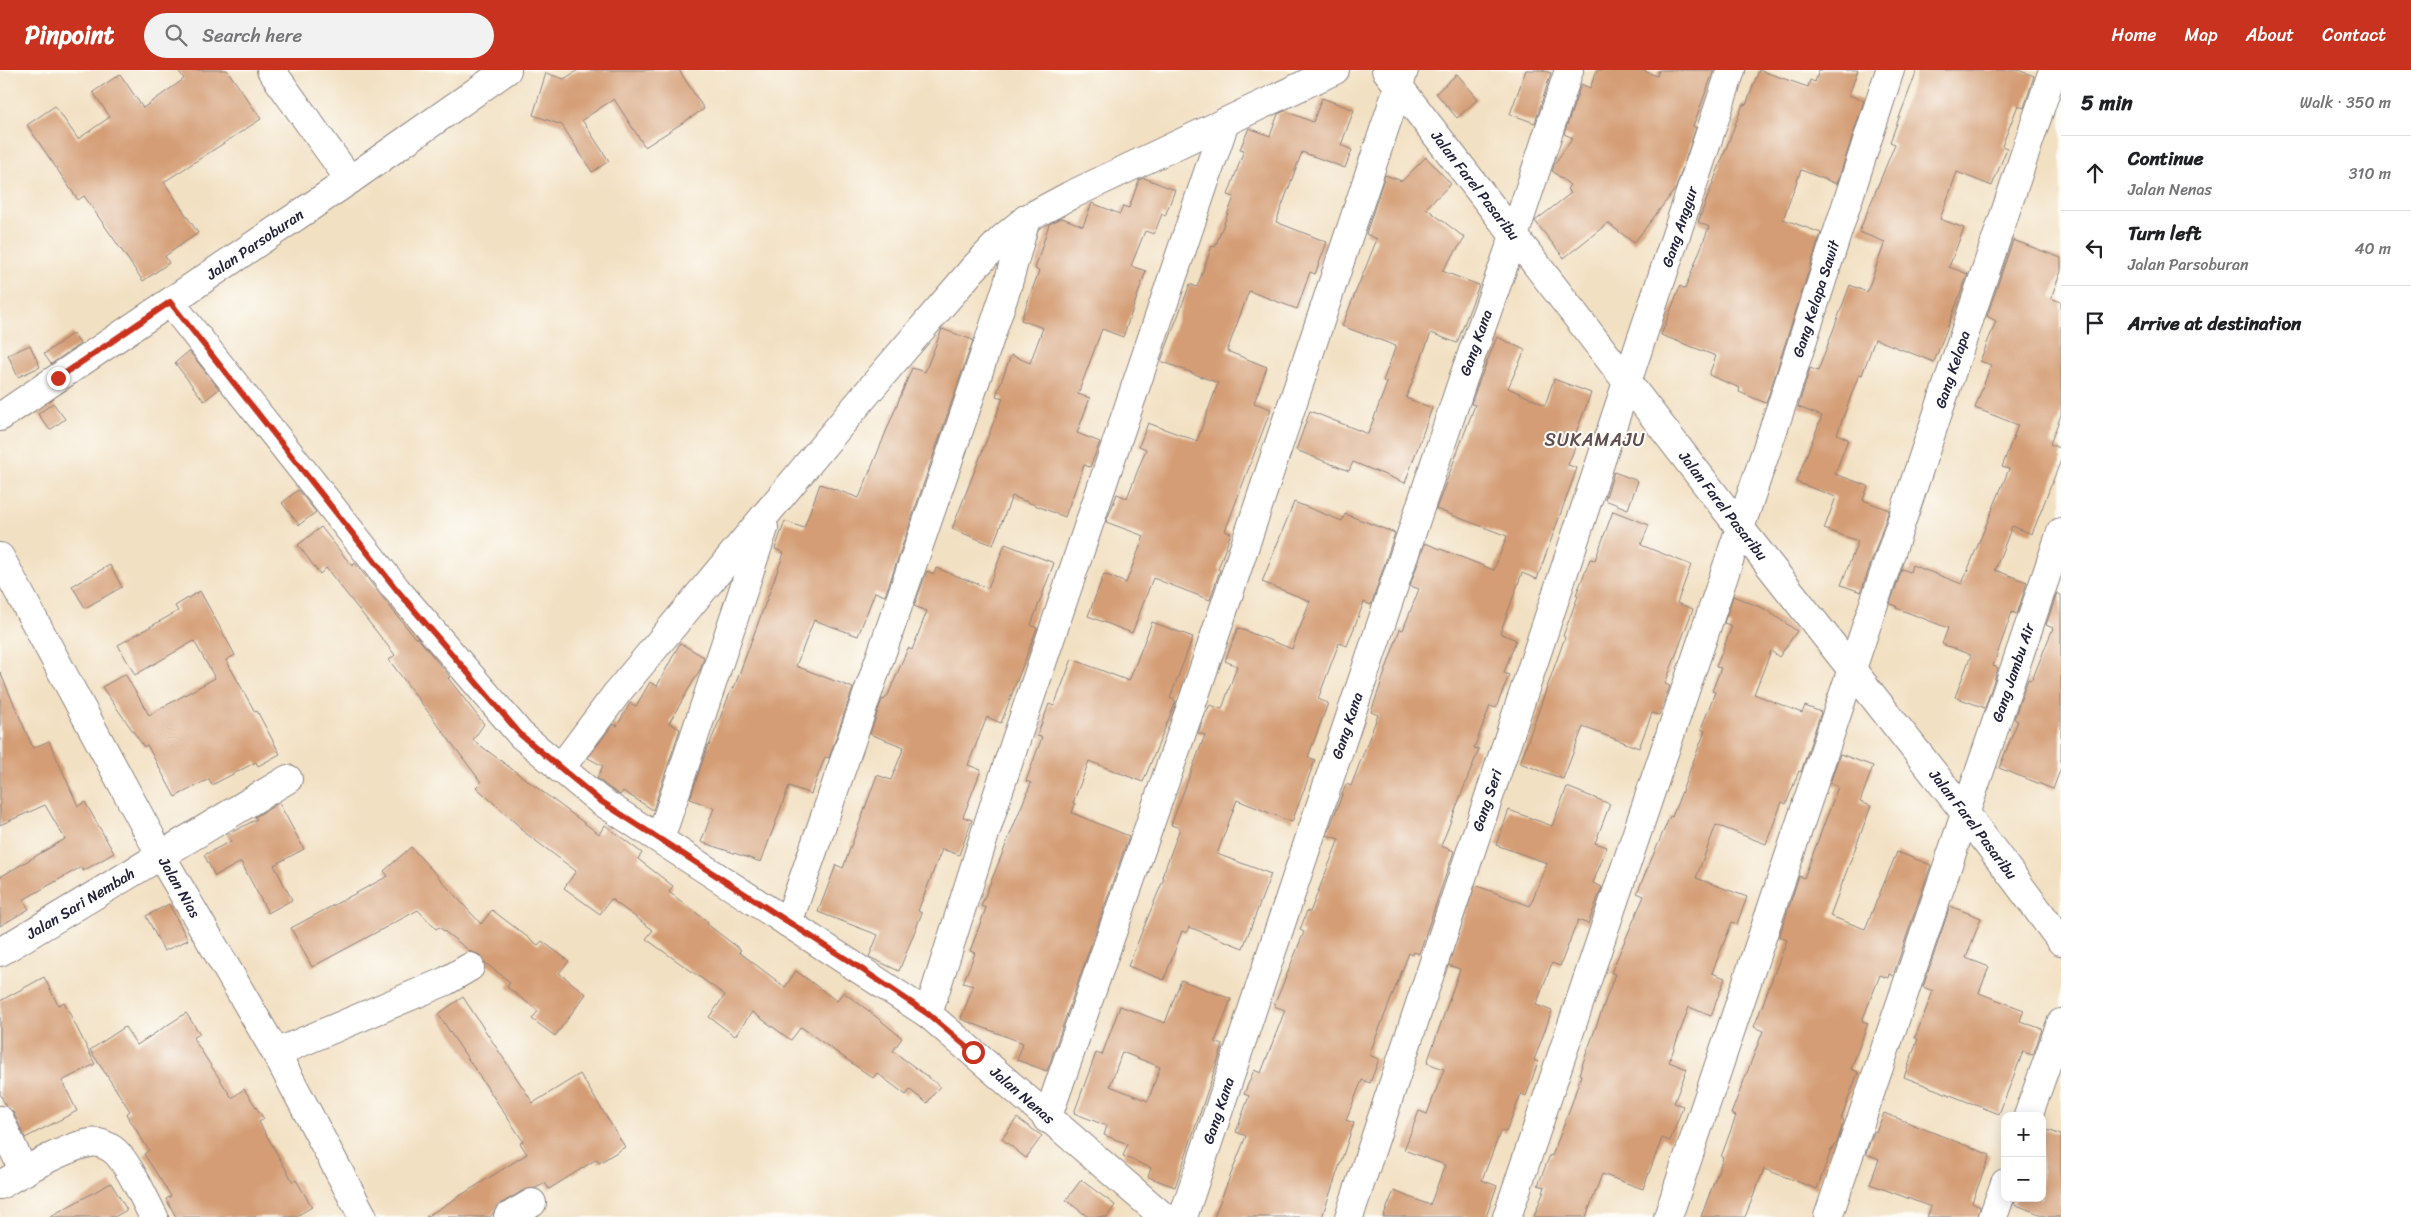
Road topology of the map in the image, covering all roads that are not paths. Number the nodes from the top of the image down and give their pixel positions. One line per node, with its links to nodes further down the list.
1 (270, 70): 10 (street)
2 (508, 70): 10 (street, Jalan Parsoburan)
3 (1335, 70): 9 (street)
4 (1569, 70): 12 (street, Gang Kana)
5 (1731, 70): 14 (street, Gang Anggur)
6 (1890, 70): 17 (street, Gang Kelapa Sawit)
7 (2053, 70): 20 (street, Gang Kelapa)
8 (1396, 76): 12 (street, Jalan Farel Pasaribu); 34 (street)
9 (1225, 122): 11 (street); 30 (street)
10 (350, 180): 13 (street, Jalan Parsoburan)
11 (1026, 219): 16 (street); 26 (street)
12 (1514, 236): 14 (street, Jalan Farel Pasaribu); 44 (street, Gang Kana)
13 (170, 302): 15 (street, Jalan Parsoburan); 21 (street, Jalan Nenas)
14 (1629, 384): 17 (street, Jalan Farel Pasaribu); 45 (street, Gang Seri)
15 (0, 417)
16 (770, 512): 21 (street); 24 (street)
17 (1740, 528): 20 (street, Jalan Farel Pasaribu); 46 (street, Gang Kelapa Sawit)
18 (2061, 532): 23 (street, Gang Jambu Air)
19 (0, 557): 25 (street, Jalan Nias)
20 (1851, 670): 23 (street, Jalan Farel Pasaribu); 47 (street, Gang Kelapa)
21 (560, 769): 24 (street, Jalan Nenas)
22 (288, 779): 25 (street, Jalan Sari Nembah)
23 (1966, 814): 27 (street, Jalan Farel Pasaribu); 48 (street, Gang Jambu Air)
24 (660, 840): 26 (street, Jalan Nenas)
25 (160, 854): 28 (street, Jalan Sari Nembah); 32 (street, Jalan Nias)
26 (788, 923): 30 (street, Jalan Nenas)
27 (2061, 941)
28 (0, 952)
29 (470, 967): 32 (street)
30 (928, 1014): 34 (street, Jalan Nenas)
31 (2061, 1023): 33 (street)
32 (276, 1053): 41 (street, Jalan Nias)
33 (2029, 1112)
34 (1047, 1119): 43 (street, Jalan Nenas)
35 (0, 1120): 36 (street)
36 (24, 1172): 37 (street); 40 (street)
37 (0, 1185)
38 (2001, 1194): 49 (street)
39 (532, 1203): 42 (street)
40 (154, 1217)
41 (363, 1217)
42 (508, 1217)
43 (1164, 1217)
44 (1183, 1217)
45 (1349, 1217)
46 (1507, 1217)
47 (1668, 1217)
48 (1828, 1217)
49 (1993, 1217)

